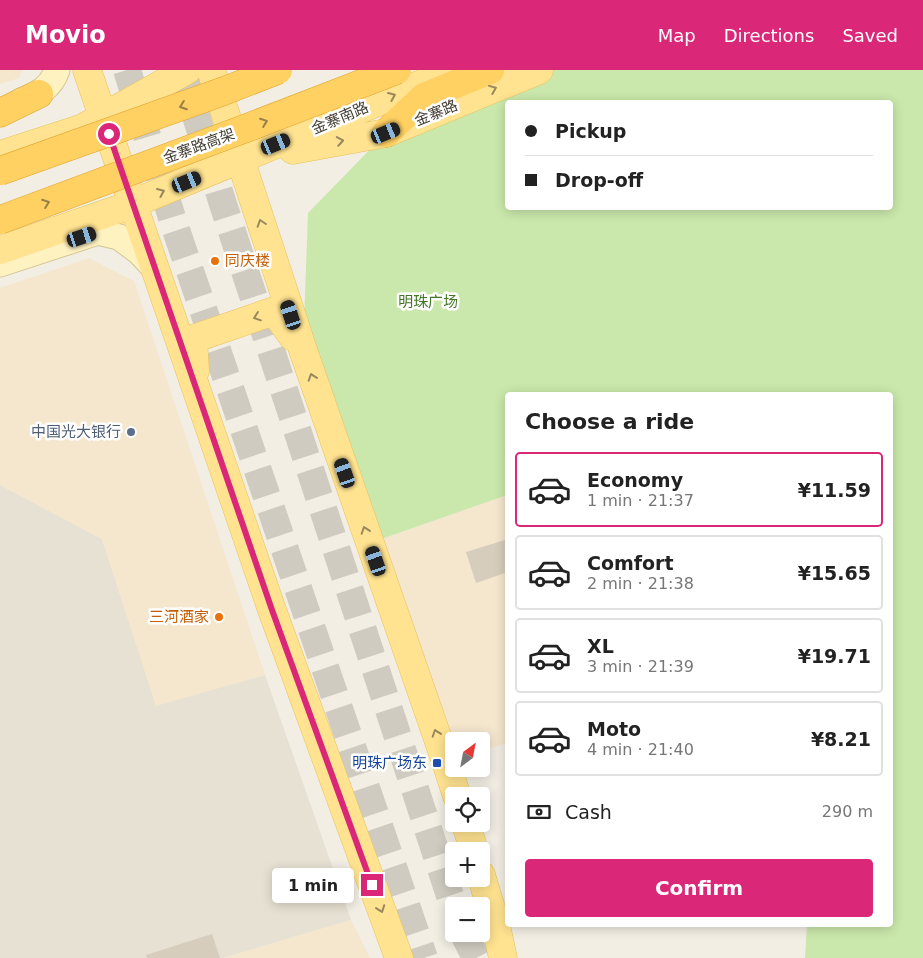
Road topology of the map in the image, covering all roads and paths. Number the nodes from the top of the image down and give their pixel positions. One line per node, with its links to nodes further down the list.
1 (57, 70): 10 (street)
2 (87, 70): 13 (main road)
3 (187, 70): 13 (main road)
4 (211, 70): 16 (main road)
5 (278, 70): 17 (highway, one-way to 17, bridge)
6 (397, 70): 19 (highway, 金寨路高架, one-way to 6, bridge)
7 (456, 70): 16 (main road, 金寨南路, one-way to 7)
8 (490, 70): 14 (highway)
9 (539, 70): 14 (main road, 金寨路, one-way to 9)
10 (39, 94): 11 (street); 12 (highway)
11 (0, 108)
12 (0, 113)
13 (103, 117): 15 (main road); 18 (main road)
14 (386, 133): 16 (main road, 金寨路, one-way to 14)
15 (0, 155)
16 (240, 159): 18 (main road, 金寨南路, one-way to 16); 23 (main road, one-way to 16)
17 (0, 171)
18 (133, 204): 20 (main road, 金寨南路); 22 (main road)
19 (0, 220)
20 (0, 250)
21 (0, 264): 22 (street)
22 (156, 270): 24 (main road)
23 (303, 350): 24 (main road, one-way to 24); 25 (main road, one-way to 23)
24 (196, 385): 27 (main road, one-way to 27)
25 (454, 787)
26 (485, 887): 28 (main road)
27 (399, 958)
28 (503, 958)

